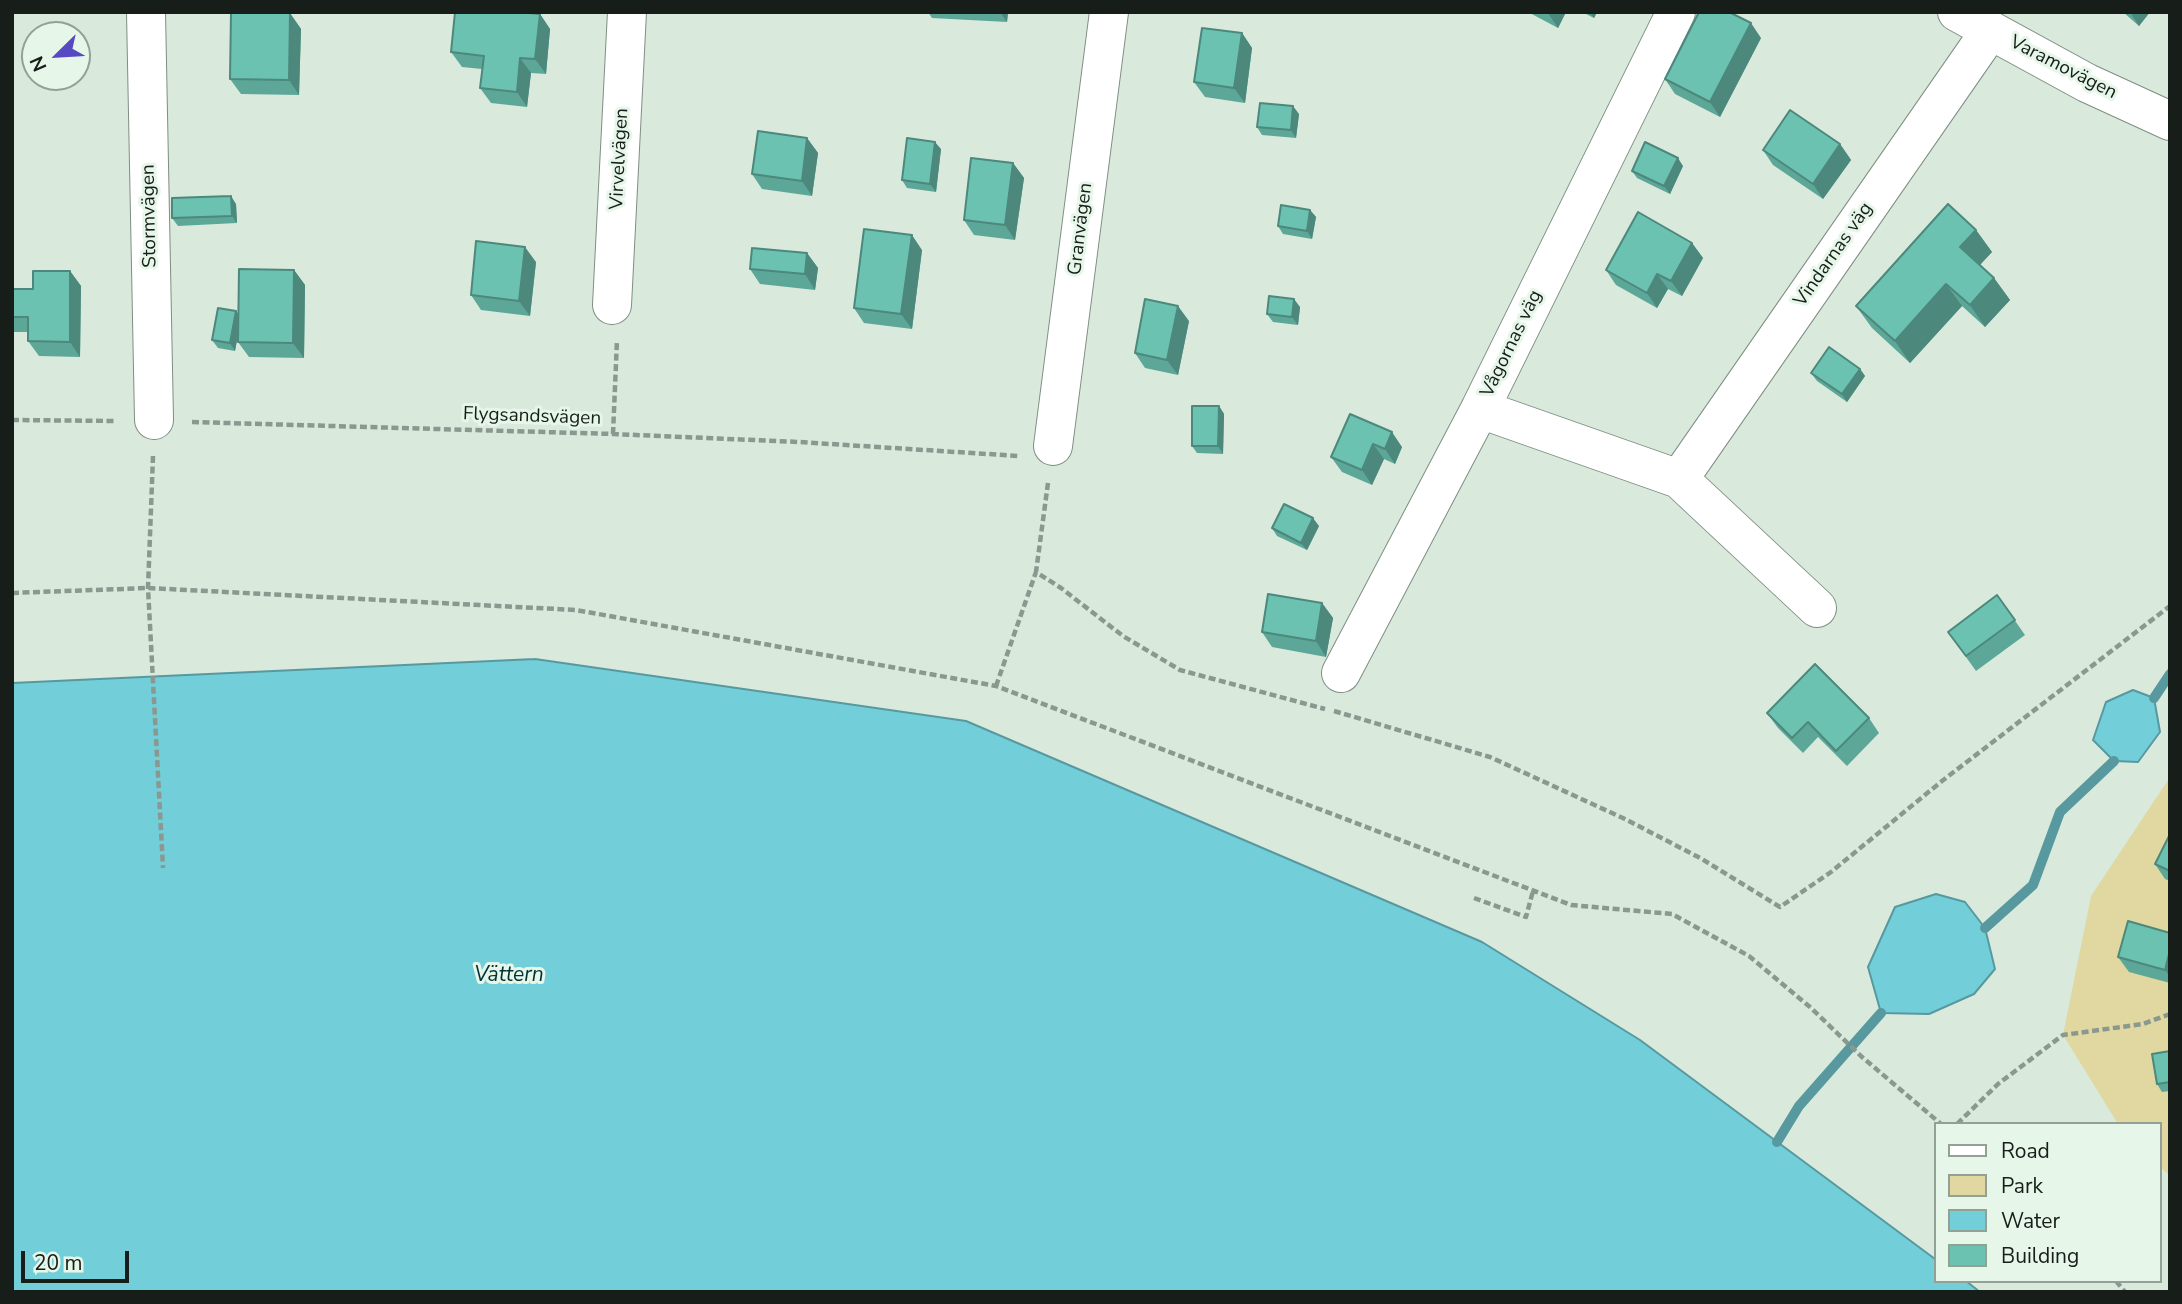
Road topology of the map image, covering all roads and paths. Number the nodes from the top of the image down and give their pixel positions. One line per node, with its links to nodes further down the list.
1 (146, 12): 11 (street, Stormvägen)
2 (627, 12): 8 (street, Virvelvägen)
3 (1110, 12): 13 (street, Granvägen)
4 (1676, 12): 9 (street, Vågornas väg)
5 (1957, 12): 6 (street, Varamovägen)
6 (1990, 31): 7 (street, Varamovägen); 14 (street, Vindarnas väg)
7 (2170, 121)
8 (612, 305): 12 (path)
9 (1480, 409): 14 (street); 20 (street, Vågornas väg)
10 (12, 420): 11 (path, Flygsandsvägen)
11 (154, 420): 12 (path, Flygsandsvägen); 16 (path)
12 (613, 434): 13 (path, Flygsandsvägen)
13 (1042, 457): 15 (path)
14 (1679, 479): 19 (street)
15 (1036, 572): 18 (path); 21 (path)
16 (148, 588): 17 (path); 21 (path); 22 (path)
17 (12, 593)
18 (2170, 606)
19 (1817, 608)
20 (1341, 673)
21 (996, 686): 23 (path)
22 (163, 868)
23 (1533, 891): 24 (path); 26 (path)
24 (1474, 898)
25 (2170, 1014): 27 (path)
26 (1939, 1122)
27 (1959, 1122)

